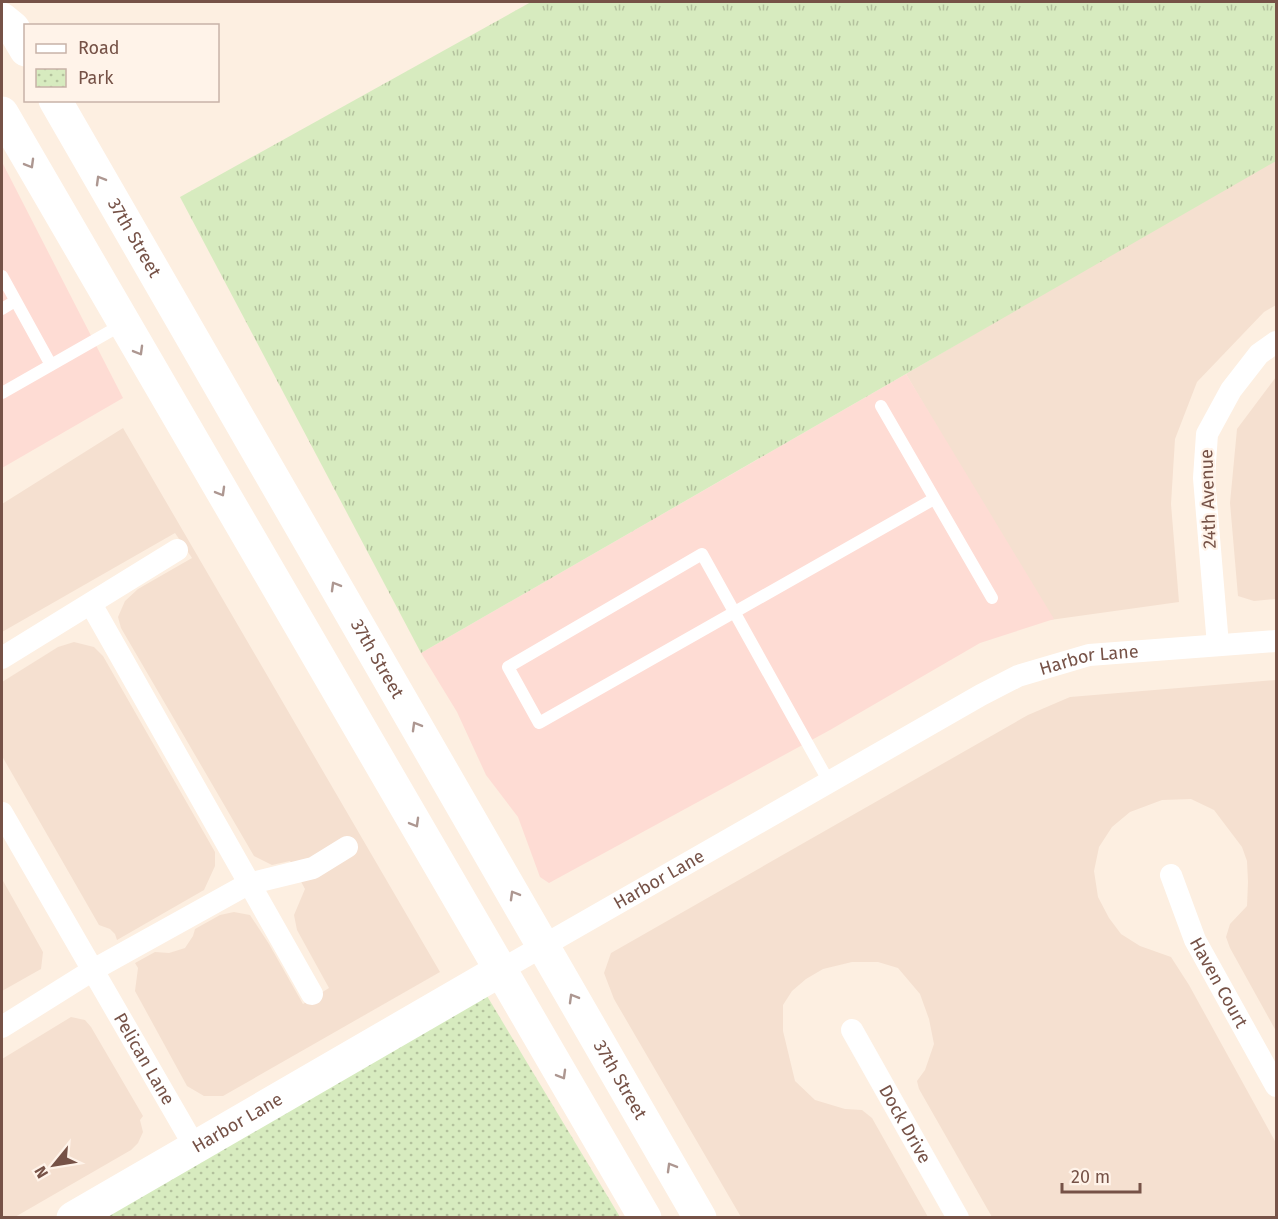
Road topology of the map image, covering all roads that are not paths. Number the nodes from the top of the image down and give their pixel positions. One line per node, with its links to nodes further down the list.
1 (2, 19): 2 (main road)
2 (24, 47)
3 (56, 102): 18 (main road, 37th Street, one-way to 3)
4 (2, 113): 8 (main road, one-way to 8)
5 (2, 276): 6 (lane)
6 (15, 301): 7 (lane); 10 (lane)
7 (2, 309)
8 (123, 324): 10 (lane); 22 (main road, one-way to 22)
9 (1276, 342): 20 (street, 24th Avenue)
10 (51, 365): 11 (lane)
11 (2, 393)
12 (881, 406): 13 (lane)
13 (934, 499): 15 (lane); 17 (lane)
14 (177, 550): 16 (street)
15 (992, 598)
16 (91, 604): 21 (street); 27 (street)
17 (733, 611): 17 (lane); 23 (lane)
18 (364, 636): 22 (main road); 28 (main road, 37th Street, one-way to 18)
19 (1276, 641): 20 (street, Harbor Lane)
20 (1218, 645): 23 (street, Harbor Lane)
21 (2, 658)
22 (321, 662): 30 (main road, one-way to 30)
23 (829, 782): 28 (street, Harbor Lane)
24 (2, 813): 29 (street, Pelican Lane)
25 (347, 847): 27 (street)
26 (1171, 875): 34 (street, Haven Court)
27 (248, 884): 29 (street); 31 (street)
28 (543, 946): 30 (street, Harbor Lane); 38 (main road, 37th Street, one-way to 28)
29 (93, 970): 32 (street); 35 (street, Pelican Lane)
30 (501, 970): 35 (main road, Harbor Lane); 37 (main road, one-way to 37)
31 (312, 994)
32 (2, 1027)
33 (852, 1030): 39 (street, Dock Drive)
34 (1276, 1086)
35 (195, 1147): 36 (main road, Harbor Lane)
36 (73, 1218)
37 (645, 1218)
38 (700, 1218)
39 (958, 1218)

